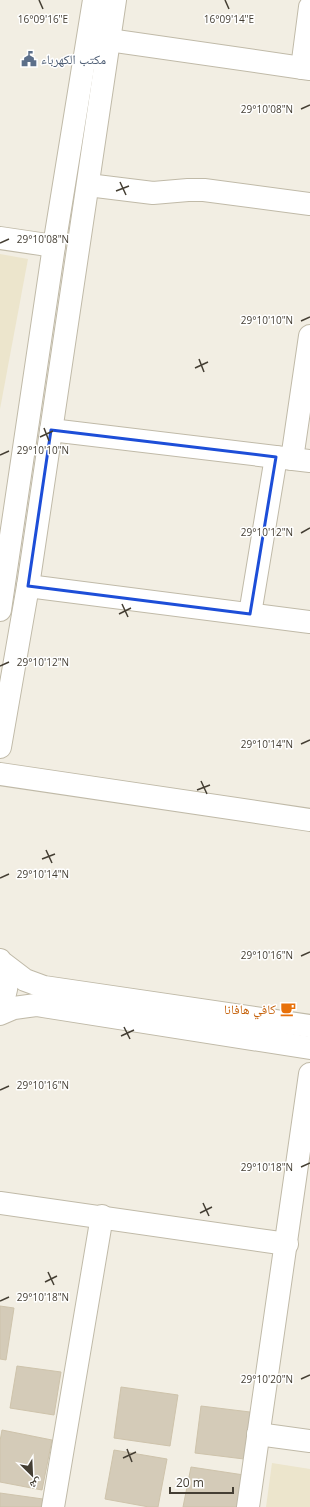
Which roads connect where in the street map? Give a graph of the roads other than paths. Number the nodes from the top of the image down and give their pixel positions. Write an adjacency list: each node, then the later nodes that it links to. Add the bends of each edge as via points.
1 (94, 0): 4 (street)
2 (115, 0): 5 (street)
3 (310, 7): 6 (street)
4 (88, 37): 5 (street); 10 (street)
5 (110, 40): 6 (street); 7 (street)
6 (306, 68)
7 (88, 185): 8 (street, via 153,193 204,190); 12 (street)
8 (310, 204)
9 (0, 238): 10 (street)
10 (54, 246): 14 (street)
11 (310, 336): 13 (street)
12 (52, 430): 13 (street); 15 (street)
13 (292, 459): 17 (street)
14 (6, 529): 16 (street)
15 (28, 586): 17 (street); 19 (street)
16 (0, 610)
17 (250, 614): 18 (street)
18 (310, 622)
19 (0, 747)
20 (0, 774): 21 (street)
21 (310, 820)
22 (2, 962): 23 (street, via 7,978 6,993); 25 (street, via 24,980 44,987)
23 (0, 1007)
24 (0, 1014): 26 (street, via 14,1008 36,1005)
25 (310, 1026)
26 (310, 1048)
27 (310, 1074): 30 (street)
28 (0, 1203): 29 (street)
29 (102, 1216): 30 (street); 33 (street)
30 (287, 1244): 31 (street)
31 (258, 1434): 32 (street); 34 (street)
32 (310, 1441)
33 (53, 1507)
34 (248, 1507)

